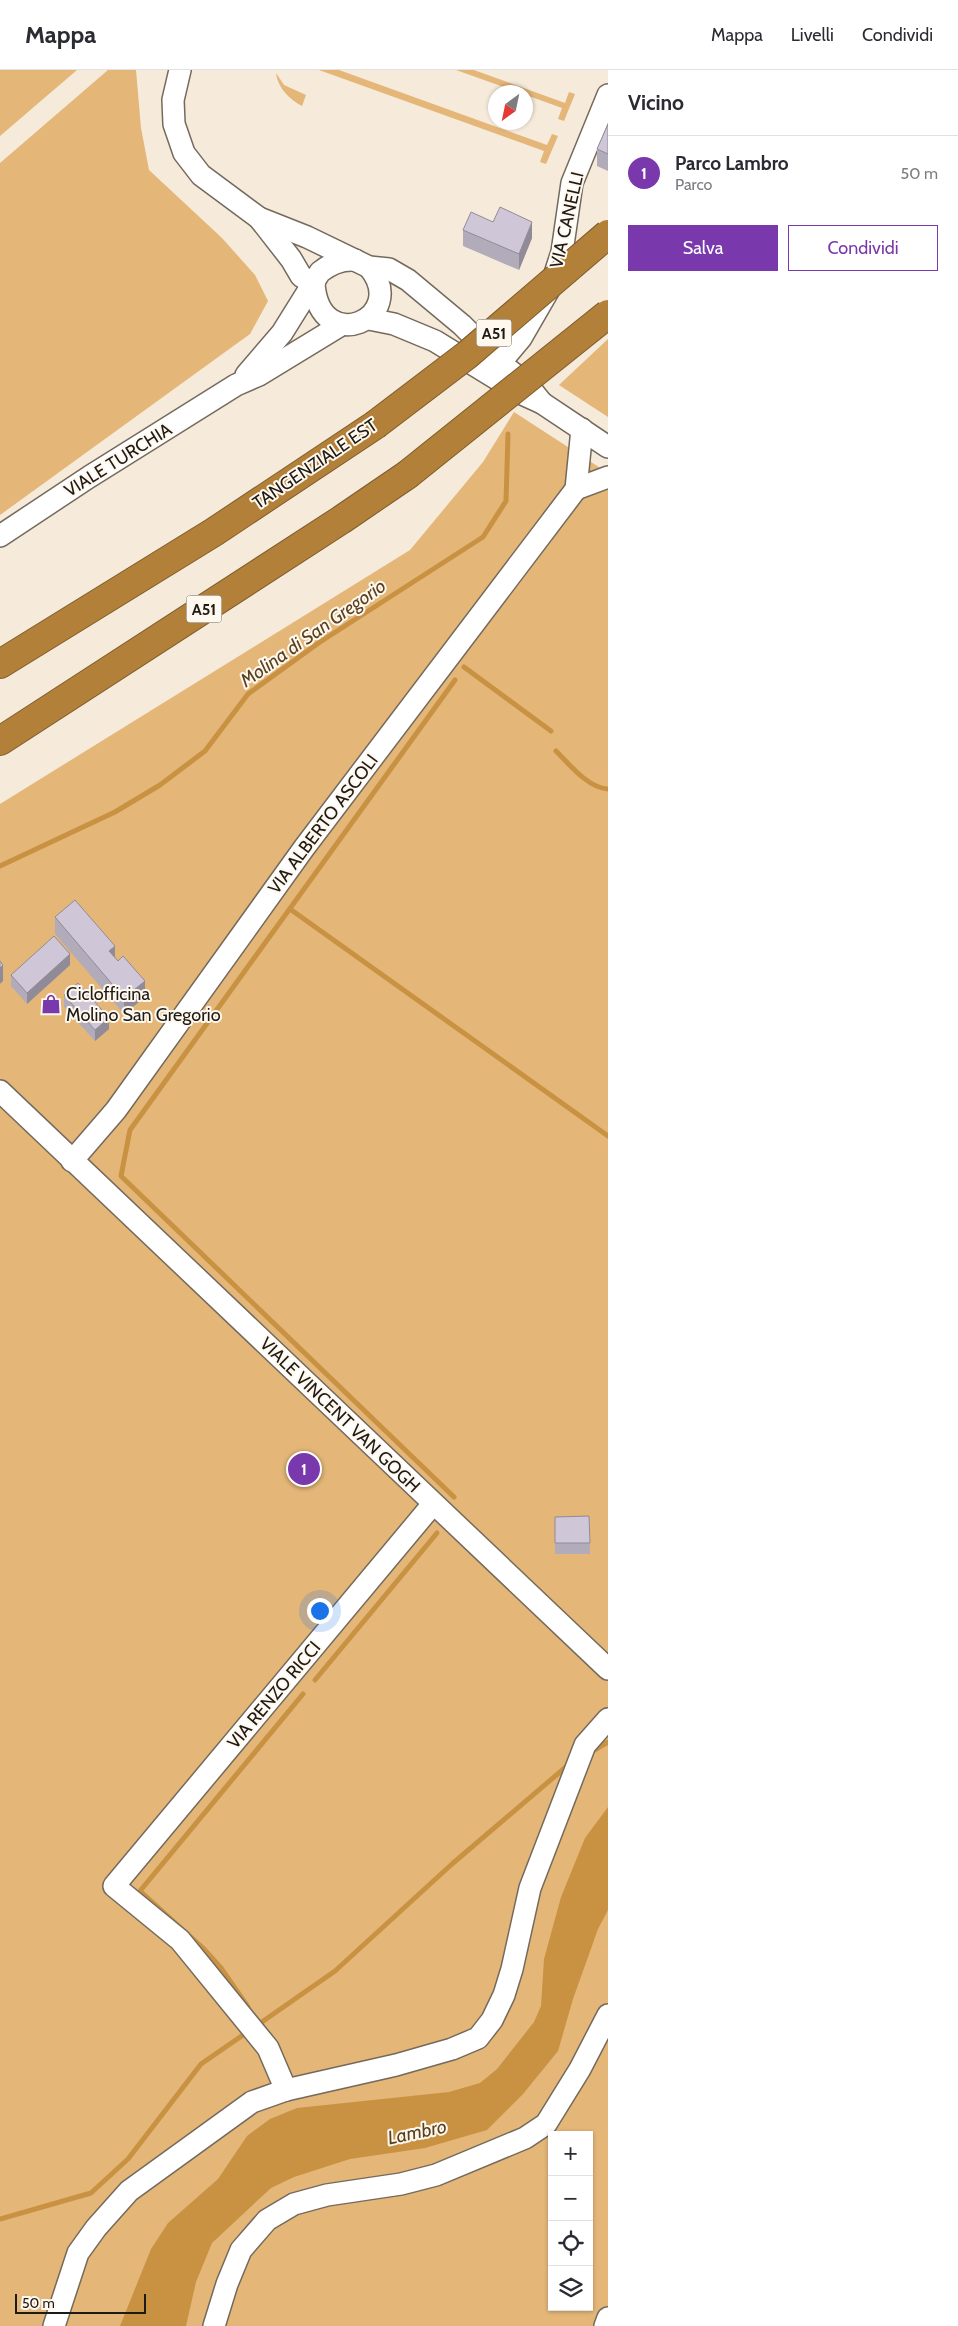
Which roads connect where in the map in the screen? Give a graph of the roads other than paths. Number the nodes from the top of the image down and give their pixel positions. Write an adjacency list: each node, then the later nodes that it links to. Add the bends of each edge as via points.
1 (180, 70): 3 (street, via 172,108 175,132 184,153 207,180)
2 (608, 95): 10 (street, VIA CANELLI, via 572,183 562,252 551,286 521,338)
3 (259, 218): 5 (street); 6 (street, via 301,276)
4 (608, 234): 18 (highway, TANGENZIALE EST / A51, bridge, via 474,349 375,425 214,532)
5 (362, 264): 6 (street, via 346,260 328,266 320,272); 8 (street, via 377,276 381,293 376,310); 10 (street, via 388,269 422,290)
6 (314, 284): 9 (street, via 315,298 324,316); 11 (street, VIALE TURCHIA, via 282,333)
7 (608, 314): 19 (highway, A51, bridge, via 407,475)
8 (369, 319): 9 (street); 12 (street, via 394,324 435,341)
9 (341, 326): 11 (street, VIALE TURCHIA, via 259,375)
10 (500, 363): 12 (street, via 526,383)
11 (236, 385): 17 (street, VIALE TURCHIA)
12 (542, 403): 13 (street)
13 (582, 429): 14 (street); 16 (street)
14 (608, 447)
15 (608, 477): 16 (street)
16 (576, 489): 21 (street, VIA ALBERTO ASCOLI, via 304,848 116,1110)
17 (0, 536)
18 (0, 664)
19 (0, 741)
20 (0, 1091): 21 (street, VIALE VINCENT VAN GOGH)
21 (72, 1161): 22 (street, VIALE VINCENT VAN GOGH)
22 (433, 1504): 23 (street, VIALE VINCENT VAN GOGH); 26 (street, VIA RENZO RICCI, via 114,1886 186,1948 268,2048)
23 (608, 1669)
24 (608, 1719): 26 (street, via 585,1745 530,1888 504,1995 492,2020 478,2038 396,2065)
25 (608, 2015): 29 (street, via 546,2124 525,2138 436,2175 401,2184 326,2195 294,2204 267,2220 241,2250)
26 (286, 2090): 28 (street, via 252,2102 129,2191 78,2252)
27 (608, 2318): 30 (street)
28 (54, 2326)
29 (214, 2326)
30 (605, 2326)

